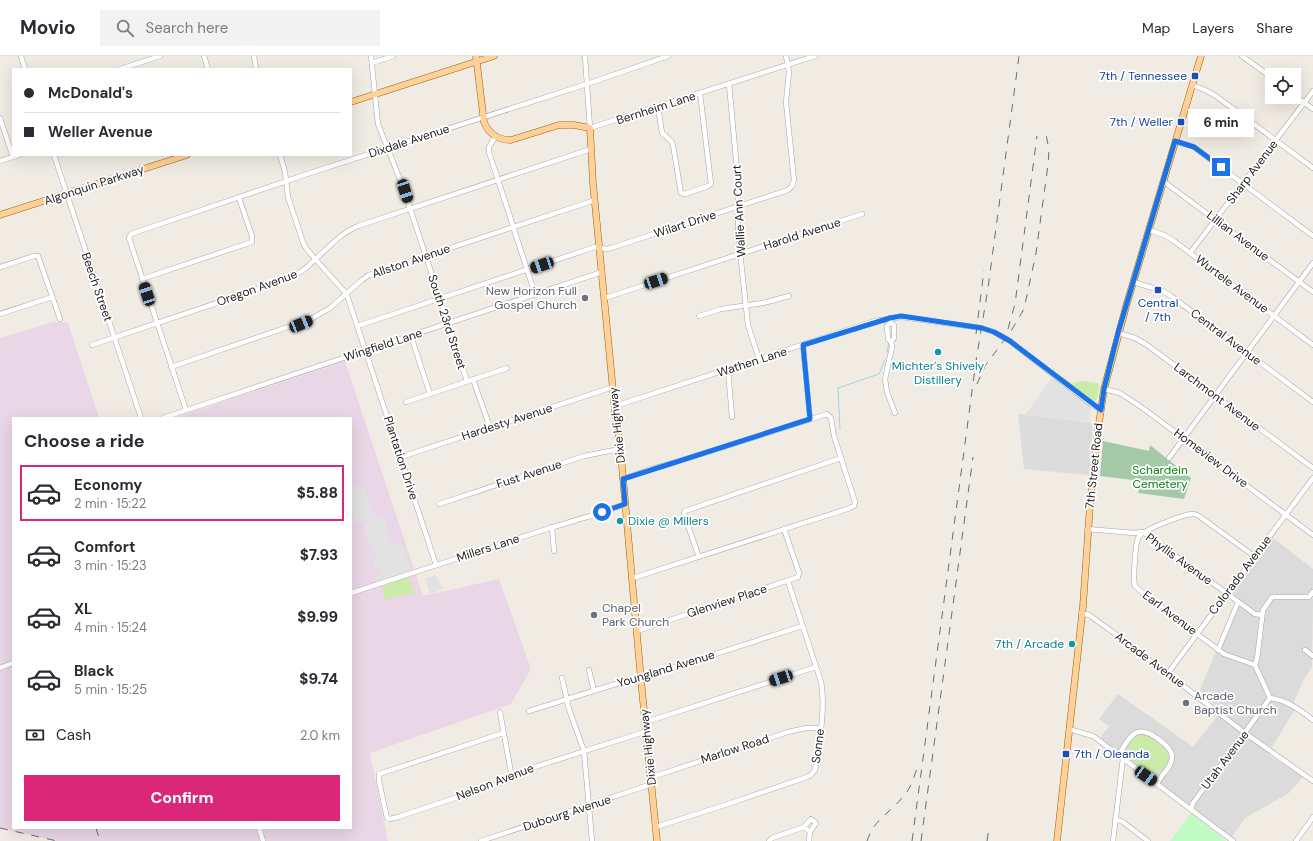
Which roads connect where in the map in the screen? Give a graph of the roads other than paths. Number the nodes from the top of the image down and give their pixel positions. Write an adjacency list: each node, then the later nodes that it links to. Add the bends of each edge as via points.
1 (21, 56): 17 (street)
2 (160, 56): 18 (street)
3 (204, 56): 19 (street)
4 (254, 56): 20 (street)
5 (371, 56): 15 (street, South 23rd Street)
6 (393, 56): 15 (street)
7 (494, 56): 14 (main road)
8 (585, 56): 22 (street, Dixie Highway)
9 (668, 56): 22 (street, Dixdale Avenue)
10 (786, 56): 16 (street)
11 (815, 56): 16 (street, Bernheim Lane)
12 (1201, 56): 24 (main road, 7th Street Road)
13 (1246, 57): 21 (street)
14 (476, 59): 27 (main road); 33 (main road)
15 (372, 63): 27 (street, South 23rd Street)
16 (788, 65): 23 (street, Bernheim Lane); 56 (street, Wilart Drive, via 786,102 794,180 792,186 784,192)
17 (25, 68)
18 (123, 68)
19 (208, 68)
20 (256, 68)
21 (1265, 72)
22 (587, 84): 33 (street, Dixdale Avenue); 35 (street, Dixie Highway)
23 (728, 84): 26 (street, Bernheim Lane); 56 (street, Wallie Ann Court)
24 (1192, 85): 37 (street, via 1216,96); 38 (main road, 7th Street Road)
25 (1313, 91): 30 (street, Sharp Avenue)
26 (700, 93): 31 (street, Bernheim Lane); 31 (street, via 710,184 685,194 681,193 678,183 672,141 662,133)
27 (375, 94): 29 (main road); 39 (street, South 23rd Street, via 378,124)
28 (1301, 100): 30 (street)
29 (352, 102)
30 (1304, 102): 32 (street); 37 (street, Sharp Avenue)
31 (658, 107): 35 (street, Bernheim Lane)
32 (1313, 109)
33 (483, 117): 36 (main road, via 485,126); 39 (street, Dixdale Avenue)
34 (0, 118): 41 (street)
35 (590, 128): 36 (main road, Bernheim Lane, via 563,125 511,140); 40 (main road, Dixie Highway)
36 (495, 137): 49 (street, via 489,152)
37 (1276, 140): 48 (street); 52 (street, Sharp Avenue)
38 (1175, 141): 50 (main road, 7th Street Road); 52 (street, via 1194,147)
39 (387, 148): 51 (street, Dixdale Avenue); 57 (street, South 23rd Street)
40 (591, 149): 49 (street, Oregon Avenue); 55 (main road, Dixie Highway)
41 (12, 154)
42 (16, 156): 46 (street)
43 (54, 156): 53 (street, Beech Street)
44 (184, 156): 53 (main road, Algonquin Parkway)
45 (280, 156): 51 (street)
46 (13, 157): 47 (street)
47 (0, 161)
48 (1313, 168)
49 (497, 179): 57 (street, Oregon Avenue); 61 (street)
50 (1163, 181): 60 (street, Lillian Avenue); 62 (main road, 7th Street Road)
51 (286, 182): 54 (street, Dixdale Avenue); 68 (street, via 288,197 303,242)
52 (1243, 184): 60 (street, Sharp Avenue); 63 (street)
53 (66, 194): 59 (main road, Algonquin Parkway); 94 (street, Beech Street)
54 (239, 198): 73 (street, Dixdale Avenue, via 130,236); 73 (street, via 252,242)
55 (595, 200): 61 (street, Allston Avenue); 64 (main road, Dixie Highway)
56 (739, 207): 64 (street, Wilart Drive, via 607,250); 66 (street, Wallie Ann Court, via 738,234)
57 (410, 208): 67 (street, South 23rd Street); 68 (street, Oregon Avenue, via 352,228)
58 (862, 214): 66 (street, Harold Avenue)
59 (0, 215)
60 (1216, 220): 65 (street, Sharp Avenue); 75 (street, Lillian Avenue)
61 (513, 227): 67 (street, Allston Avenue); 71 (street)
62 (1149, 230): 65 (street, Wurtele Avenue, via 1168,237); 74 (main road, 7th Street Road)
63 (1313, 236)
64 (600, 249): 71 (street, Wilart Drive, via 586,250); 72 (main road, Dixie Highway)
65 (1190, 253): 85 (street, Wurtele Avenue)
66 (741, 254): 82 (street, Harold Avenue); 83 (street, Wallie Ann Court)
67 (426, 256): 77 (street, Allston Avenue, via 369,275); 81 (street, South 23rd Street)
68 (316, 260): 77 (street); 89 (street, Oregon Avenue, via 288,280)
69 (1313, 263): 75 (street)
70 (0, 267): 80 (street, via 37,255)
71 (527, 270): 78 (street); 81 (street, Wilart Drive)
72 (602, 272): 78 (street, Wingfield Lane); 82 (main road, Dixie Highway)
73 (142, 278): 89 (street)
74 (1133, 282): 92 (main road, 7th Street Road); 99 (street, Central Avenue, via 1167,293)
75 (1299, 282): 76 (street, Lillian Avenue); 85 (street)
76 (1313, 292)
77 (346, 294): 91 (street, Plantation Drive); 101 (street, Allston Avenue, via 312,319)
78 (535, 294): 90 (street, Wingfield Lane)
79 (789, 296): 83 (street)
80 (52, 297): 84 (street); 87 (street)
81 (440, 298): 90 (street, South 23rd Street); 91 (street, Wilart Drive)
82 (605, 298): 106 (main road, Dixie Highway)
83 (746, 306): 86 (street, via 721,309); 100 (street, Wallie Ann Court, via 750,334)
84 (0, 314)
85 (1274, 315): 97 (street, Wurtele Avenue); 99 (street)
86 (700, 316)
87 (60, 319)
88 (890, 320): 96 (street, Wathen Lane); 114 (street, Wathen Lane, via 901,316 994,332 1010,341); 115 (street, via 887,326 888,339 892,347 885,379)
89 (157, 323): 94 (street, Oregon Avenue); 101 (street)
90 (448, 323): 93 (street, Wingfield Lane); 105 (street, South 23rd Street)
91 (357, 326): 98 (street, Plantation Drive)
92 (1118, 333): 107 (main road, 7th Street Road); 109 (street, Larchmont Avenue, via 1142,341)
93 (411, 336): 98 (street, Wingfield Lane); 108 (street)
94 (114, 338): 95 (street, Oregon Avenue); 116 (street, Beech Street)
95 (92, 345)
96 (803, 345): 100 (street, Wathen Lane); 119 (street)
97 (1313, 345)
98 (365, 351): 113 (street, Wingfield Lane); 123 (street, Plantation Drive)
99 (1246, 352): 109 (street); 111 (street, Central Avenue)
100 (759, 359): 103 (street, Wathen Lane)
101 (171, 367): 113 (street)
102 (507, 368): 104 (street)
103 (728, 370): 112 (street, Wathen Lane); 118 (street)
104 (473, 379): 105 (street); 120 (street, South 23rd Street)
105 (467, 382): 108 (street)
106 (613, 387): 112 (main road, Dixie Highway); 120 (street, Hardesty Avenue)
107 (1104, 389): 114 (main road, 7th Street Road); 121 (street, Homeview Drive, via 1123,395)
108 (430, 394): 110 (street)
109 (1215, 395): 121 (street); 126 (street, Larchmont Avenue)
110 (406, 402)
111 (1313, 402)
112 (615, 406): 122 (main road, Dixie Highway)
113 (186, 410): 117 (street, Wingfield Lane)
114 (1101, 410): 134 (main road, 7th Street Road)
115 (895, 413)
116 (141, 417)
117 (166, 417)
118 (732, 417)
119 (810, 419): 124 (street, via 824,414 829,416); 128 (street)
120 (490, 428): 123 (street, Hardesty Avenue)
121 (1184, 438): 125 (street); 131 (street, Homeview Drive)
122 (620, 449): 128 (main road, Dixie Highway); 129 (street, Fust Avenue, via 584,456)
123 (401, 457): 140 (street, Plantation Drive)
124 (841, 458): 133 (street, via 855,502 854,506); 139 (street, via 687,509 684,512)
125 (1169, 458)
126 (1313, 468)
127 (1313, 478): 131 (street, Colorado Avenue)
128 (623, 479): 130 (main road, Dixie Highway)
129 (439, 504)
130 (625, 504): 132 (street, Millers Lane); 141 (main road, Dixie Highway)
131 (1286, 514): 136 (street, Homeview Drive); 138 (street, Colorado Avenue)
132 (552, 527): 137 (street); 140 (street, Millers Lane)
133 (784, 529): 139 (street); 142 (street, via 799,573)
134 (1087, 529): 135 (street, Phyllis Avenue); 148 (main road, 7th Street Road)
135 (1143, 532): 138 (street, via 1194,514); 145 (street, Phyllis Avenue); 152 (street, Earl Avenue, via 1138,538 1135,586)
136 (1313, 535)
137 (554, 551)
138 (1254, 556): 145 (street, Colorado Avenue)
139 (699, 557): 141 (street)
140 (436, 565): 144 (street, Millers Lane)
141 (633, 578): 151 (main road, Dixie Highway)
142 (788, 581): 150 (street, Sonne); 151 (street, Glenview Place)
143 (1313, 592): 146 (street)
144 (352, 593)
145 (1227, 593): 147 (street, Phyllis Avenue); 152 (street, Colorado Avenue)
146 (1311, 599): 149 (street, via 1272,597 1263,607)
147 (1238, 602): 149 (street, Phyllis Avenue, via 1255,614); 153 (street)
148 (1082, 613): 161 (street, Arcade Avenue, via 1089,615); 172 (main road, 7th Street Road)
149 (1262, 615): 157 (street)
150 (802, 626): 158 (street, Sonne); 162 (street, Youngland Avenue)
151 (637, 631): 162 (main road, Dixie Highway)
152 (1197, 634): 153 (street, Earl Avenue); 161 (street, Colorado Avenue)
153 (1218, 650): 157 (street, Earl Avenue)
154 (1305, 650): 155 (street)
155 (1313, 656)
156 (12, 663): 159 (street)
157 (1255, 665): 165 (street)
158 (816, 667): 170 (street); 171 (street, Sonne, via 823,698)
159 (0, 668)
160 (589, 670): 164 (street)
161 (1168, 673): 175 (street, Arcade Avenue)
162 (641, 677): 164 (street, Youngland Avenue); 170 (main road, Dixie Highway)
163 (562, 678): 166 (street)
164 (594, 691): 166 (street, Youngland Avenue)
165 (1270, 698): 169 (street, via 1292,705); 175 (street, Utah Avenue)
166 (567, 699): 167 (street, Youngland Avenue); 176 (street)
167 (529, 711)
168 (500, 712): 174 (street)
169 (1313, 720)
170 (646, 722): 173 (main road, Dixie Highway)
171 (820, 728): 178 (street, Marlow Road, via 788,732); 187 (street, Sonne, via 815,770 809,776)
172 (1069, 729): 177 (street, via 1093,736); 197 (main road, 7th Street Road)
173 (647, 731): 176 (street, Nelson Avenue); 178 (main road, Dixie Highway)
174 (503, 733): 179 (street); 179 (street, Nelson Avenue, via 379,774 386,816 389,819)
175 (1245, 733): 180 (street, Arcade Avenue); 184 (street, Utah Avenue)
176 (584, 752): 179 (street, Nelson Avenue, via 527,770); 183 (street)
177 (1121, 757): 182 (street); 182 (street, via 1133,734 1139,731 1147,732 1168,747 1172,754 1171,762); 186 (street)
178 (652, 777): 181 (main road, Dixie Highway)
179 (512, 778)
180 (1313, 781)
181 (652, 784): 183 (street, Dubourg Avenue); 187 (main road, Dixie Highway)
182 (1157, 784): 184 (street)
183 (589, 806): 192 (street, Dubourg Avenue); 193 (street)
184 (1191, 809): 200 (street)
185 (1313, 817): 201 (street)
186 (1115, 818): 198 (street); 199 (street)
187 (656, 827): 194 (main road, Dixie Highway)
188 (804, 827): 190 (street); 190 (street, via 811,819 816,823); 195 (street)
189 (259, 829): 191 (street)
190 (810, 832): 196 (street)
191 (263, 841)
192 (481, 841)
193 (592, 841)
194 (658, 841)
195 (769, 841)
196 (809, 841)
197 (1057, 841)
198 (1113, 841)
199 (1148, 841)
200 (1233, 841)
201 (1296, 841)

